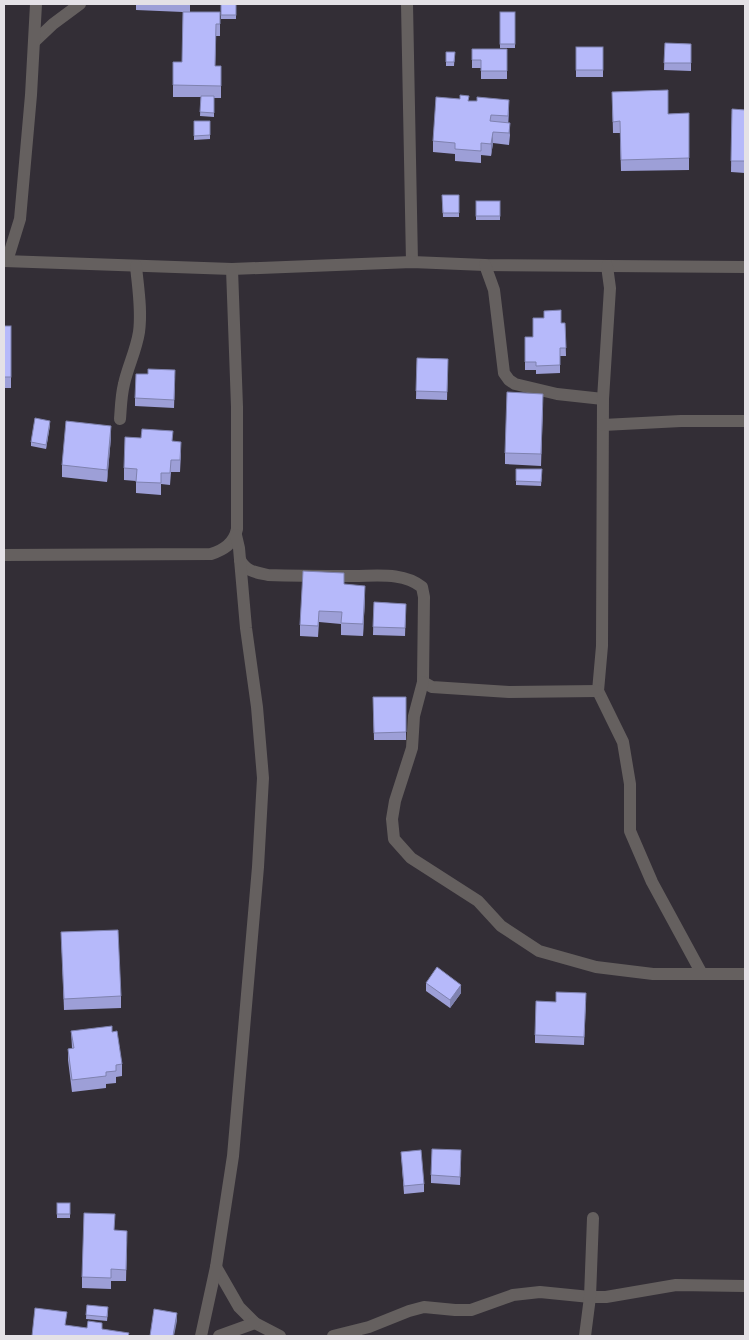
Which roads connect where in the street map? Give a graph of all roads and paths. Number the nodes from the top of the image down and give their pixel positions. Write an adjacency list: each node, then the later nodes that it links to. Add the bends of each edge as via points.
1 (36, 4): 4 (street)
2 (80, 4): 4 (street)
3 (407, 4): 6 (street)
4 (34, 42): 5 (street, via 20,219)
5 (5, 262): 8 (street)
6 (412, 262): 7 (street); 11 (street)
7 (485, 265): 9 (street); 12 (street, via 494,290 504,373 509,380 557,394)
8 (136, 266): 11 (street); 13 (street, via 140,320 132,363 124,383)
9 (607, 266): 10 (street); 12 (street, via 610,288)
10 (745, 267)
11 (232, 269): 16 (street, via 237,407)
12 (603, 399): 15 (street)
13 (120, 419)
14 (745, 421): 15 (street)
15 (602, 425): 20 (street, via 602,636)
16 (236, 535): 17 (street, via 224,550 210,554); 18 (street)
17 (4, 555)
18 (240, 560): 19 (street, via 251,572 268,575 382,575 416,582 422,587 424,597); 24 (street, via 263,778 233,1156)
19 (423, 682): 20 (street, via 432,687 500,691); 21 (street, via 414,716 412,748 392,819 394,839 411,858 478,901 501,926 539,951 596,967 653,974)
20 (598, 691): 21 (street, via 623,742 630,784 630,831 652,882)
21 (702, 974): 22 (street)
22 (745, 974)
23 (593, 1218): 26 (street)
24 (216, 1267): 27 (street, via 239,1307); 28 (street)
25 (745, 1286): 26 (street, via 676,1285 638,1293)
26 (590, 1297): 31 (street, via 540,1292 513,1295 471,1310 424,1307); 32 (street)
27 (255, 1323): 29 (street); 30 (street)
28 (201, 1336)
29 (219, 1336)
30 (280, 1336)
31 (333, 1336)
32 (585, 1336)

